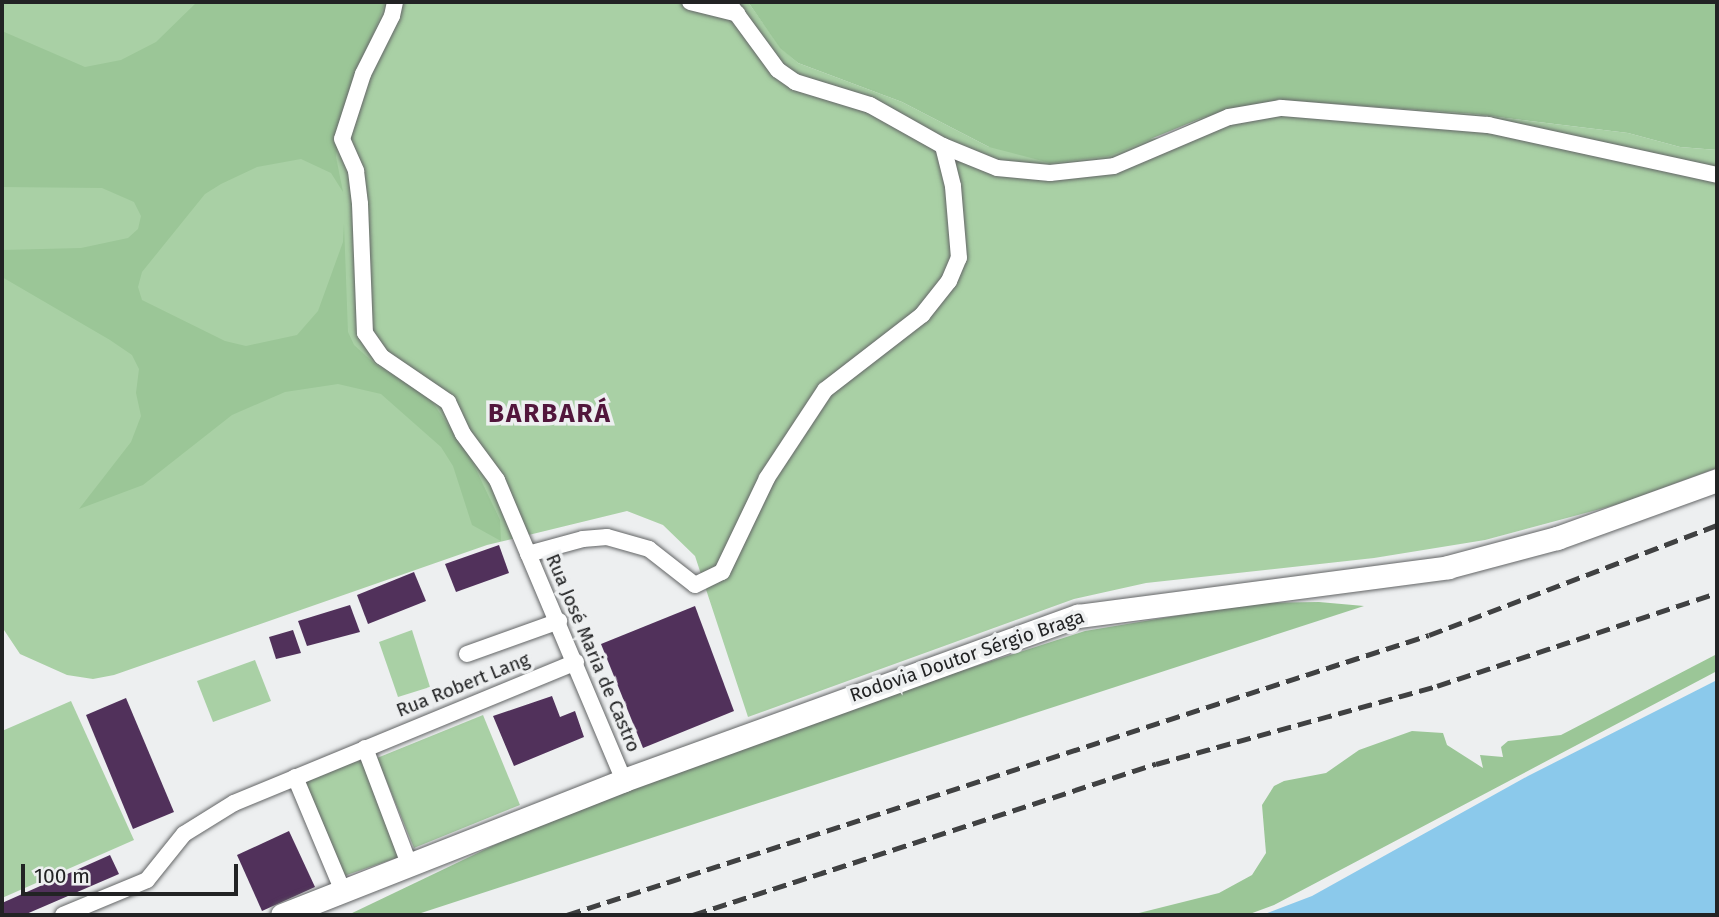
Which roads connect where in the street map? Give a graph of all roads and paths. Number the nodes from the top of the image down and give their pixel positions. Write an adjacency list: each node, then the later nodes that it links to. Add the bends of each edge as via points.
1 (395, 2): 7 (street, Rua José Maria de Castro, via 363,74 342,139 356,171 360,204 365,333 382,357 448,402 463,434 497,480)
2 (690, 2): 3 (street)
3 (733, 8): 4 (street, via 778,69 796,82 870,106)
4 (943, 146): 5 (street, via 996,168 1083,172 1114,166 1229,117 1281,108 1488,125); 7 (street, via 953,186 959,258 949,281 922,315 825,390 767,478 722,572 695,585 649,549 607,537)
5 (1717, 175)
6 (1717, 480): 13 (main road, Rodovia Doutor Sérgio Braga, via 1557,538 1448,567 1078,616)
7 (526, 549): 8 (street, Rua José Maria de Castro)
8 (559, 621): 9 (street); 10 (street, Rua José Maria de Castro)
9 (467, 654)
10 (576, 662): 11 (street, Rua Robert Lang); 13 (street, Rua José Maria de Castro)
11 (365, 748): 12 (street, Rua Robert Lang); 14 (street)
12 (295, 776): 15 (street); 16 (street, Rua Robert Lang, via 197,824 174,844 147,880)
13 (624, 780): 14 (main road, Rodovia Doutor Sérgio Braga)
14 (408, 861): 15 (main road, Rodovia Doutor Sérgio Braga)
15 (342, 889): 17 (main road, Rodovia Doutor Sérgio Braga)
16 (63, 915)
17 (282, 915)

